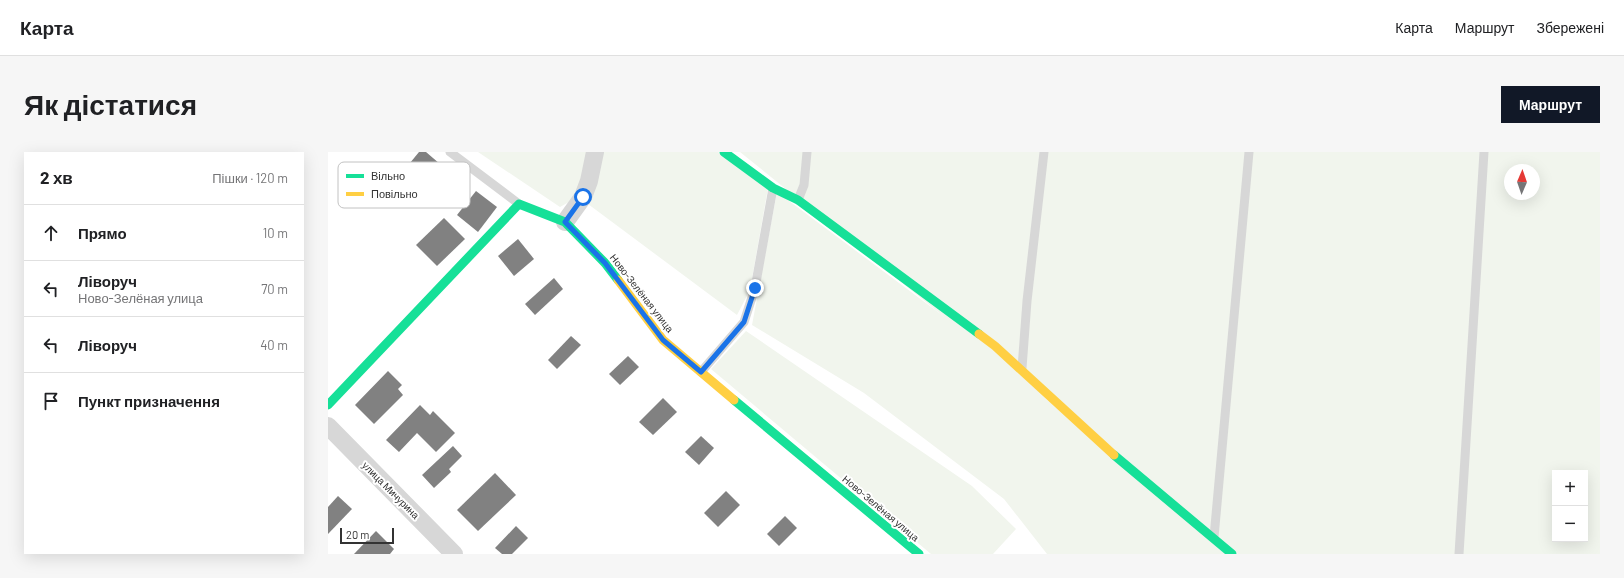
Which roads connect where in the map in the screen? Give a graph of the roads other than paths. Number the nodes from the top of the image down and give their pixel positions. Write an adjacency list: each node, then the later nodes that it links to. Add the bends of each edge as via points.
1 (450, 152): 8 (lane)
2 (595, 152): 13 (street, via 583,197)
3 (724, 152): 10 (street)
4 (808, 152): 11 (lane, via 804,184)
5 (1044, 152): 14 (lane, via 1027,301)
6 (1249, 152): 18 (lane)
7 (1484, 152): 22 (lane)
8 (463, 162)
9 (470, 167): 12 (lane)
10 (773, 188): 11 (street); 15 (lane, via 755,288 744,322)
11 (798, 200): 14 (street, via 995,346)
12 (519, 204): 13 (street, Ново-Зелёная улица); 16 (street)
13 (565, 222): 15 (street, Ново-Зелёная улица, via 605,263 663,340)
14 (1022, 371): 18 (street, via 1094,438)
15 (701, 372): 20 (street, Ново-Зелёная улица)
16 (328, 405)
17 (328, 426): 19 (street, улица Мичурина)
18 (1214, 540): 21 (street)
19 (454, 554)
20 (919, 554)
21 (1232, 554)
22 (1459, 554)

